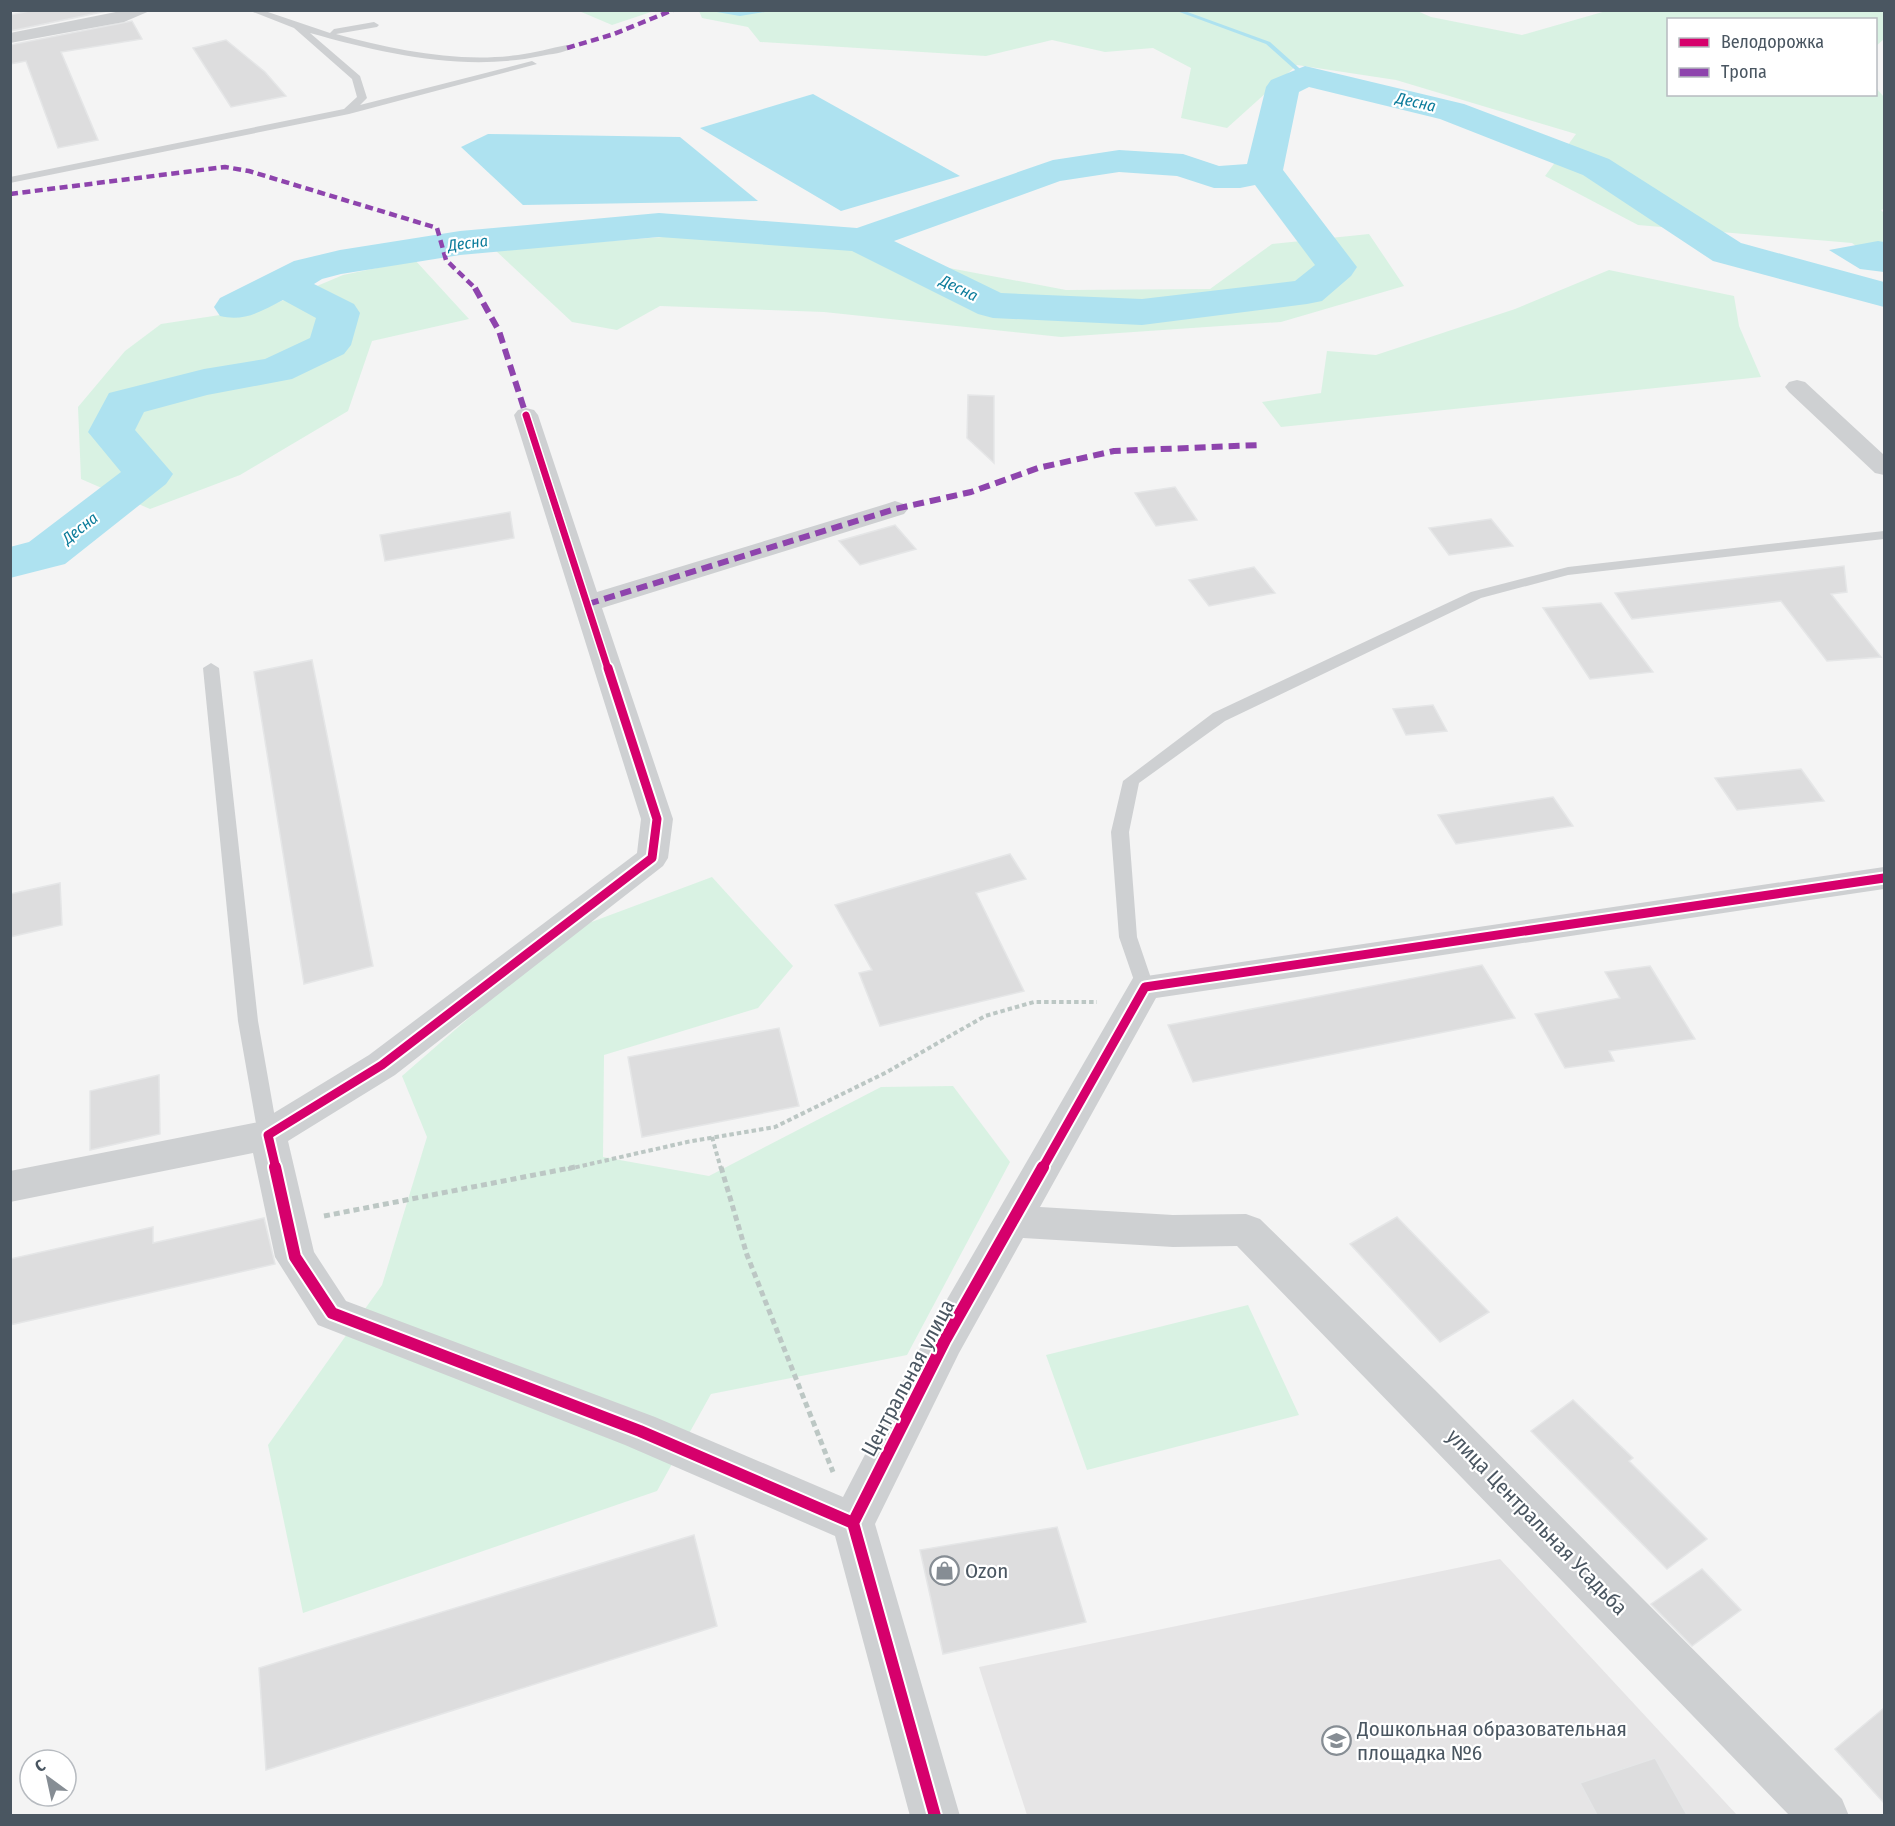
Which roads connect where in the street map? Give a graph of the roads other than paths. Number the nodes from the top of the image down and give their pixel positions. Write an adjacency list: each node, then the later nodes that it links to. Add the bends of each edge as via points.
1 (144, 10): 6 (street)
2 (252, 10): 4 (lane)
3 (374, 25): 5 (lane)
4 (299, 28): 5 (lane); 7 (lane, via 357,78 362,98)
5 (324, 33): 7 (lane, via 420,55 459,59 516,58 567,48 558,58)
6 (10, 39)
7 (347, 111): 8 (lane)
8 (10, 180)
9 (1797, 387): 11 (street)
10 (526, 415): 14 (street)
11 (1884, 468)
12 (895, 509): 14 (street)
13 (1884, 535): 17 (lane, via 1568,571 1476,595 1219,717 1131,781 1120,832 1128,937)
14 (588, 604): 18 (street, via 657,819 652,858 382,1065)
15 (211, 668): 18 (lane, via 248,1021)
16 (1884, 878): 17 (street)
17 (1141, 995): 20 (street, Центральная улица)
18 (268, 1135): 19 (street); 21 (street, via 295,1257 332,1313 640,1431)
19 (10, 1187)
20 (1014, 1222): 21 (street, Центральная улица, via 945,1340); 23 (street, улица Центральная Усадьба, via 1173,1231 1246,1230)
21 (853, 1523): 22 (street)
22 (935, 1815)
23 (1825, 1815)

